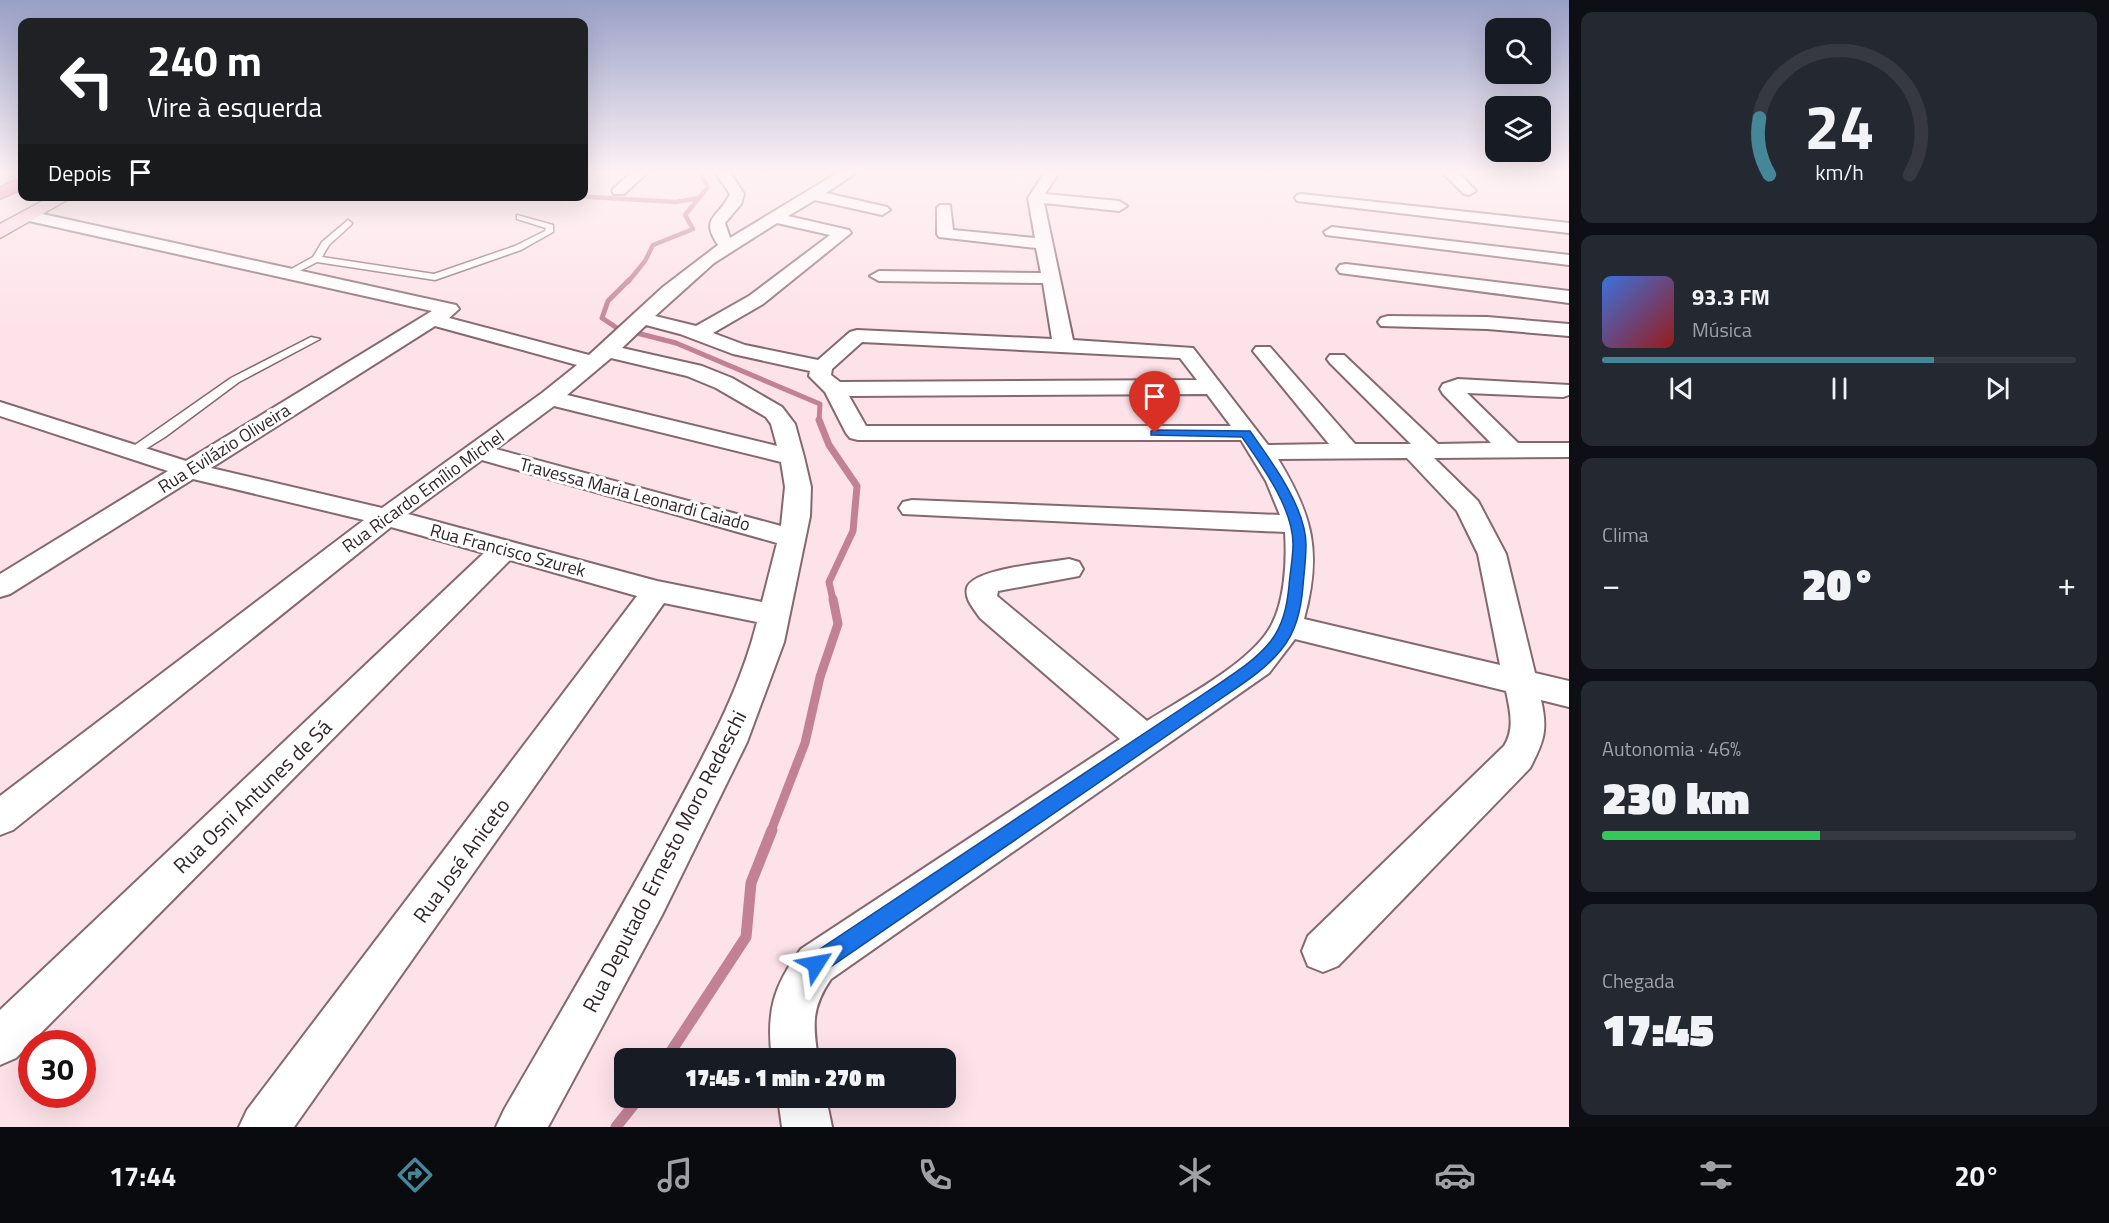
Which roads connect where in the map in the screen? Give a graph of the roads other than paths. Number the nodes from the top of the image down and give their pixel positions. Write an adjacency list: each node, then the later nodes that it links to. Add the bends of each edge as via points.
1 (13, 225): 13 (main road)
2 (68, 225): 21 (street)
3 (346, 225): 18 (lane)
4 (543, 225): 18 (lane, via 550,227 549,232 518,248 435,277)
5 (717, 225): 16 (street)
6 (768, 225): 16 (street, Rua Ricardo Emílio Michel)
7 (804, 225): 28 (street, via 843,233 756,300)
8 (945, 225): 15 (street, via 945,234)
9 (1040, 225): 15 (street)
10 (1504, 225): 17 (street)
11 (1535, 225): 12 (street)
12 (1569, 228)
13 (0, 232)
14 (1332, 232): 17 (street)
15 (1043, 244): 23 (street)
16 (728, 247): 30 (street, Rua Ricardo Emílio Michel, via 688,275)
17 (1537, 257): 19 (street); 24 (street)
18 (316, 259): 21 (lane)
19 (1569, 260)
20 (1346, 269): 24 (street)
21 (289, 273): 25 (street)
22 (879, 276): 23 (street)
23 (1049, 278): 31 (street)
24 (1563, 284)
25 (441, 314): 30 (street); 48 (street, Rua Evilázio Oliveira)
26 (1389, 322): 27 (street, via 1487,323)
27 (1569, 330)
28 (697, 334): 30 (street); 34 (street, via 740,350)
29 (315, 339): 46 (lane, via 235,380)
30 (620, 339): 38 (street, Rua Ricardo Emílio Michel); 47 (street, Rua Deputado Ernesto Moro Redeschi, via 724,383 774,412 783,424)
31 (1064, 347): 34 (street, via 857,336); 35 (street, via 1186,352)
32 (1263, 351): 44 (street)
33 (1337, 359): 45 (street)
34 (822, 367): 36 (street, via 820,376)
35 (1212, 387): 36 (street); 40 (street)
36 (834, 389): 40 (street, via 858,433)
37 (1567, 391): 41 (street, via 1458,386 1450,389)
38 (550, 398): 43 (street, Rua Ricardo Emílio Michel); 47 (street)
39 (0, 409): 46 (street, Rua Francisco Szurek)
40 (1252, 443): 44 (street); 51 (street, via 1283,492)
41 (1511, 450): 42 (street); 45 (street)
42 (1569, 450)
43 (477, 451): 50 (street, Rua Ricardo Emílio Michel); 52 (street, Travessa Maria Leonardi Caiado)
44 (1348, 451): 45 (street)
45 (1422, 451): 59 (street, via 1483,532 1500,579)
46 (131, 452): 48 (street, Rua Francisco Szurek)
47 (792, 457): 52 (street, Rua Deputado Ernesto Moro Redeschi, via 799,501)
48 (189, 470): 50 (street, Rua Francisco Szurek); 55 (street, Rua Evilázio Oliveira)
49 (912, 508): 51 (street)
50 (386, 517): 53 (street, Rua Francisco Szurek); 62 (street, Rua Ricardo Emílio Michel)
51 (1296, 524): 58 (street, via 1300,544 1298,572)
52 (793, 538): 57 (street, Rua Deputado Ernesto Moro Redeschi)
53 (505, 549): 56 (street, Rua Francisco Szurek); 64 (street, Rua Osni Antunes de Sá)
54 (1069, 569): 61 (street, via 990,582 981,589 982,598)
55 (0, 587)
56 (657, 591): 57 (street, Rua Francisco Szurek); 67 (street, Rua José Aniceto)
57 (775, 615): 68 (street, Rua Deputado Ernesto Moro Redeschi, via 748,696 697,807)
58 (1288, 626): 59 (street); 61 (street, via 1258,664)
59 (1522, 684): 60 (street); 63 (street, via 1527,739 1517,757)
60 (1569, 694)
61 (1146, 741): 65 (street, via 816,964 801,982 792,1002 789,1024)
62 (0, 818)
63 (1323, 951)
64 (0, 1042)
65 (793, 1048)
66 (804, 1108): 69 (street)
67 (264, 1127)
68 (521, 1127)
69 (807, 1127)

